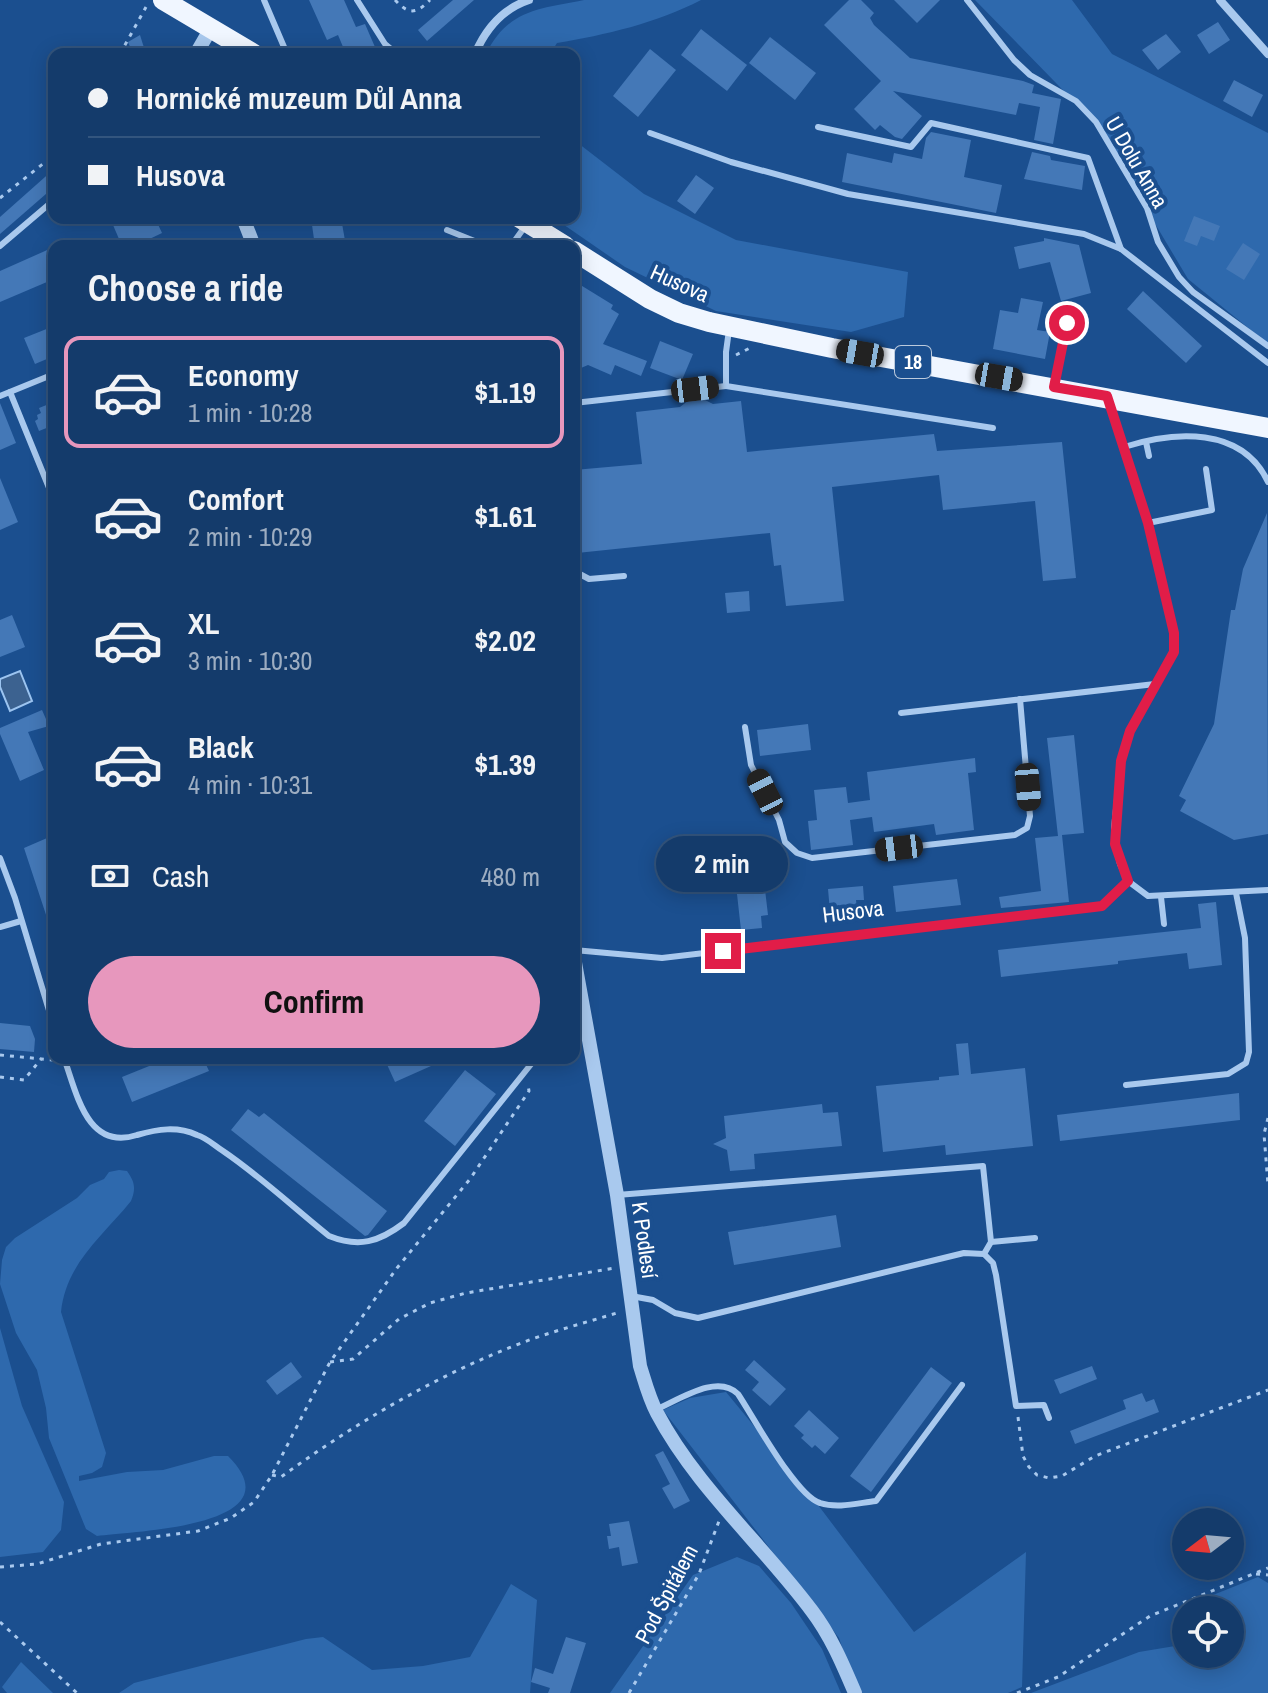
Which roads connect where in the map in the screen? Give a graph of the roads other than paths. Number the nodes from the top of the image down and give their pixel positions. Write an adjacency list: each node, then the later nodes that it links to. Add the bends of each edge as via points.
1 (163, 0): 7 (main road)
2 (264, 0): 10 (lane)
3 (357, 0): 11 (lane)
4 (529, 0): 12 (street, via 493,22)
5 (967, 0): 26 (lane, U Dolu Anna, via 1014,60 1076,101 1096,122 1147,208 1158,242 1179,277)
6 (1220, 0): 13 (street)
7 (211, 28): 8 (street); 9 (main road)
8 (199, 48)
9 (244, 48)
10 (284, 48)
11 (390, 48)
12 (478, 48)
13 (1268, 54)
14 (818, 127): 22 (lane, via 911,147 931,123 1088,158)
15 (650, 133): 22 (lane, via 848,194 1084,234)
16 (48, 205): 21 (lane)
17 (530, 224): 20 (main road)
18 (447, 230): 19 (lane)
19 (472, 240)
20 (556, 240)
21 (0, 246)
22 (1121, 249): 27 (lane)
23 (580, 255): 25 (main road, Husova / 18, via 679,313)
24 (1067, 323): 30 (lane)
25 (730, 326): 29 (lane); 30 (main road, Husova / 18)
26 (1268, 346)
27 (1268, 363)
28 (48, 376): 31 (lane)
29 (726, 386): 34 (lane); 35 (lane)
30 (1054, 387): 33 (main road, Husova / 18)
31 (10, 392): 32 (lane); 42 (lane)
32 (0, 396)
33 (1107, 396): 36 (main road, Husova / 18); 38 (lane)
34 (580, 402)
35 (993, 428)
36 (1268, 428)
37 (1146, 442): 38 (lane); 39 (lane); 41 (lane, via 1205,436 1227,441 1247,453)
38 (1124, 447): 43 (lane)
39 (1149, 456)
40 (1206, 469): 43 (lane, via 1212,510)
41 (1268, 482)
42 (48, 485)
43 (1148, 523): 46 (lane, via 1174,633 1174,652)
44 (580, 574): 45 (lane, via 589,579)
45 (624, 576)
46 (1155, 684): 47 (lane); 51 (lane, via 1121,761 1115,844)
47 (1020, 699): 48 (lane); 49 (lane, via 1027,828 1015,835 812,858 785,842 751,765)
48 (901, 713)
49 (745, 727)
50 (0, 858): 55 (lane)
51 (1128, 881): 54 (lane, via 1148,896); 58 (lane, Husova, via 1102,906 662,958)
52 (1268, 890): 53 (lane)
53 (1236, 893): 54 (lane); 63 (lane, via 1245,938 1246,1063 1228,1074)
54 (1161, 897): 56 (lane)
55 (21, 921): 57 (lane); 59 (lane)
56 (1164, 924)
57 (0, 927)
58 (580, 951)
59 (48, 1008)
60 (580, 1013): 64 (street, K Podlesí)
61 (67, 1064): 62 (lane, via 83,1111 103,1135 129,1138 178,1129 200,1135 329,1236 359,1244 388,1235 404,1223)
62 (531, 1064)
63 (1126, 1085)
64 (617, 1195): 66 (lane, via 983,1166); 68 (street, K Podlesí)
65 (1035, 1238): 66 (lane)
66 (991, 1242): 67 (lane)
67 (984, 1254): 68 (lane, via 964,1253 698,1318 653,1300); 71 (lane, via 996,1275 1016,1406 1044,1405)
68 (631, 1302): 70 (street, K Podlesí, via 640,1366)
69 (962, 1385): 70 (lane, via 876,1501 837,1506 818,1503 802,1492 730,1387 710,1387)
70 (655, 1410): 72 (street, K Podlesí, via 725,1507 813,1612)
71 (1049, 1418)
72 (855, 1693)

